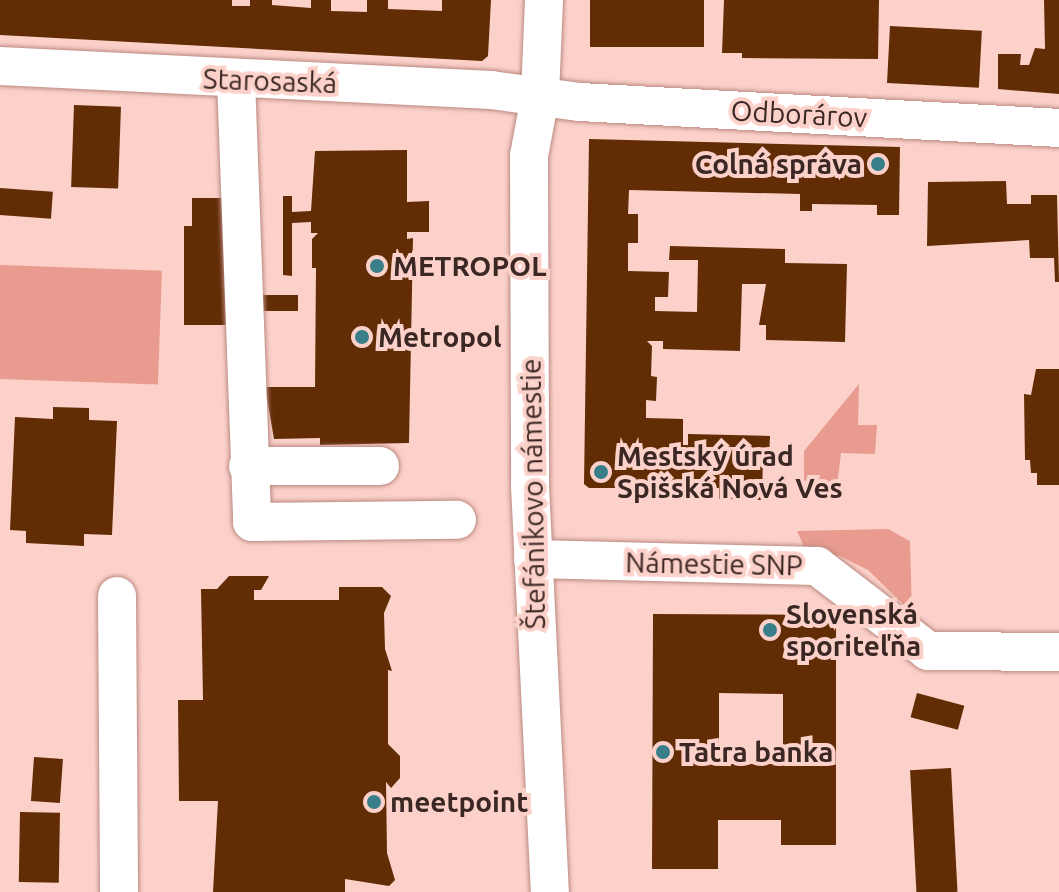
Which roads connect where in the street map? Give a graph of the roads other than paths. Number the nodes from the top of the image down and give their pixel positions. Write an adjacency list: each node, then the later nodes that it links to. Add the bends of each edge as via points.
1 (544, 0): 4 (street, Štefánikovo námestie)
2 (0, 66): 3 (street, Starosaská)
3 (236, 79): 4 (street, Starosaská, via 491,90); 6 (street)
4 (540, 97): 5 (street, Odborárov); 9 (street, Štefánikovo námestie, via 529,156)
5 (1059, 128)
6 (248, 466): 7 (street); 8 (street, via 252,522)
7 (380, 466)
8 (457, 520)
9 (533, 559): 11 (street, Námestie SNP, via 817,566 928,651); 13 (street, Štefánikovo námestie)
10 (117, 596): 12 (street)
11 (1059, 652)
12 (119, 892)
13 (550, 892)

